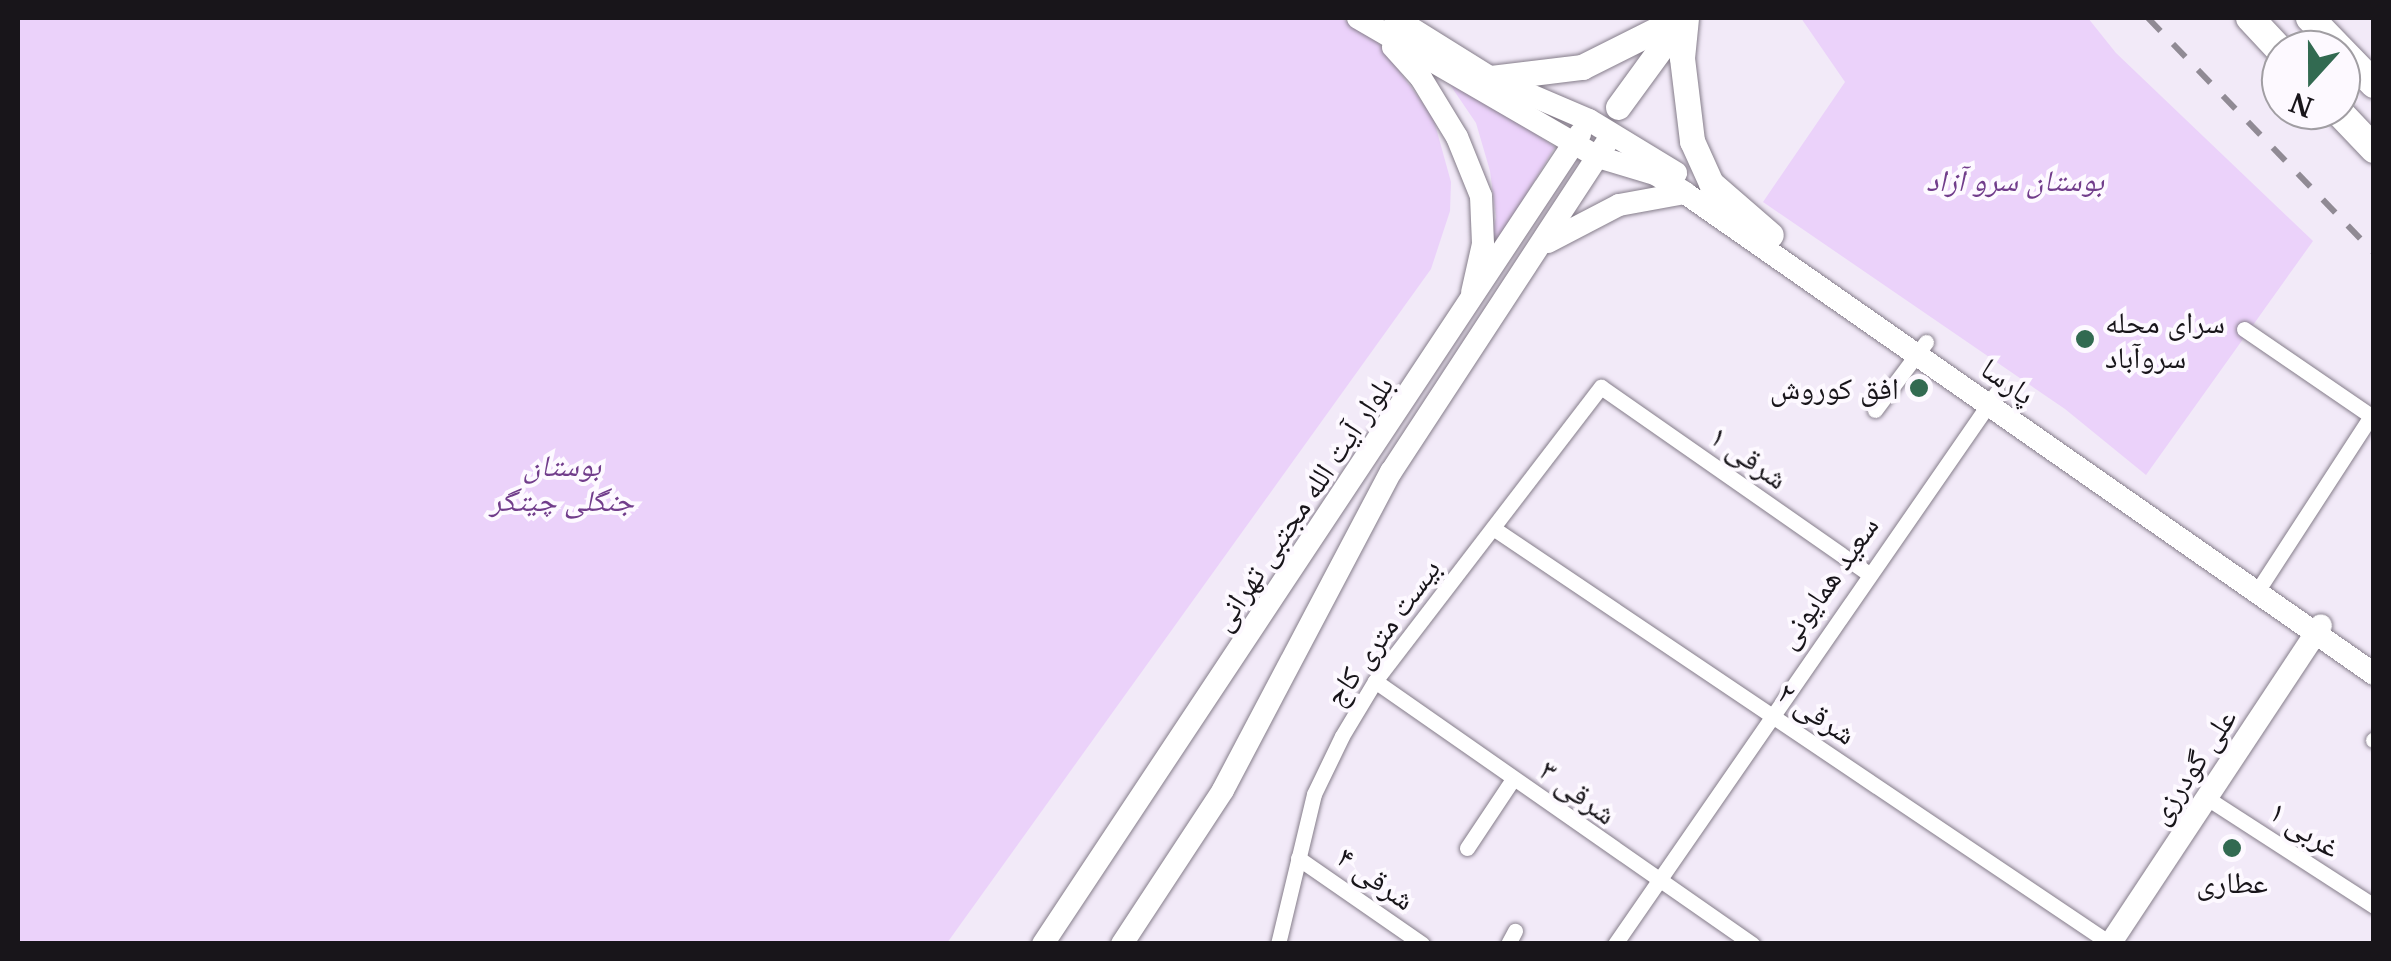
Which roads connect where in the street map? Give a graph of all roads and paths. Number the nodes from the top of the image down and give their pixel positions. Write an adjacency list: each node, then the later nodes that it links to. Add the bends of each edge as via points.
1 (1683, 18): 3 (main road, via 1582,66); 5 (main road); 11 (main road, via 1692,142 1710,183)
2 (1376, 22): 3 (main road); 7 (main road, پارسا); 13 (main road, via 1457,137 1480,196 1483,244)
3 (1492, 78): 4 (main road)
4 (1588, 120): 5 (main road); 7 (main road, بلوار آیت الله مجتبی تهرانی)
5 (1615, 120): 9 (main road, بلوار آیت الله مجتبی تهرانی); 11 (main road, پارسا, via 1636,147)
6 (2356, 130): 8 (highway)
7 (1574, 143): 9 (main road, پارسا); 13 (main road, بلوار آیت الله مجتبی تهرانی)
8 (2374, 149)
9 (1598, 157): 10 (main road, پارسا, via 1654,174); 12 (main road, بلوار آیت الله مجتبی تهرانی)
10 (1685, 193): 12 (main road, via 1588,217); 15 (main road, پارسا)
11 (1771, 236): 15 (main road, پارسا)
12 (1534, 254): 35 (main road, بلوار آیت الله مجتبی تهرانی, via 1391,472 1222,790)
13 (1469, 307): 34 (main road, بلوار آیت الله مجتبی تهرانی)
14 (2244, 329): 21 (street, via 2371,416)
15 (1922, 348): 17 (main road, پارسا); 18 (street)
16 (1601, 387): 19 (street, بیست متری کاج); 20 (street, ۱ شرقی)
17 (1992, 398): 20 (street, سعید همایونی); 21 (main road, پارسا)
18 (1875, 410)
19 (1493, 528): 25 (street, بیست متری کاج); 26 (street, ۲ شرقی)
20 (1866, 572): 26 (street, سعید همایونی)
21 (2260, 587): 22 (main road, پارسا)
22 (2319, 628): 23 (main road, پارسا); 24 (main road, پارسا); 28 (main road, علی گودرزی)
23 (2374, 656)
24 (2374, 674)
25 (1375, 681): 27 (street, ۳ شرقی); 30 (street, بیست متری کاج, via 1314,794)
26 (1770, 715): 31 (street, سعید همایونی); 33 (street, ۲ شرقی)
27 (1513, 779): 29 (street); 31 (street, ۳ شرقی)
28 (2207, 798): 32 (street, ۱ غربی); 33 (main road, علی گودرزی)
29 (1467, 848)
30 (1298, 858): 36 (street, بیست متری کاج); 37 (street, ۴ شرقی)
31 (1657, 882): 38 (street, سعید همایونی); 39 (street, ۳ شرقی)
32 (2374, 906)
33 (2111, 943)
34 (1043, 944)
35 (1122, 944)
36 (1278, 944)
37 (1422, 944)
38 (1615, 944)
39 (1752, 944)

